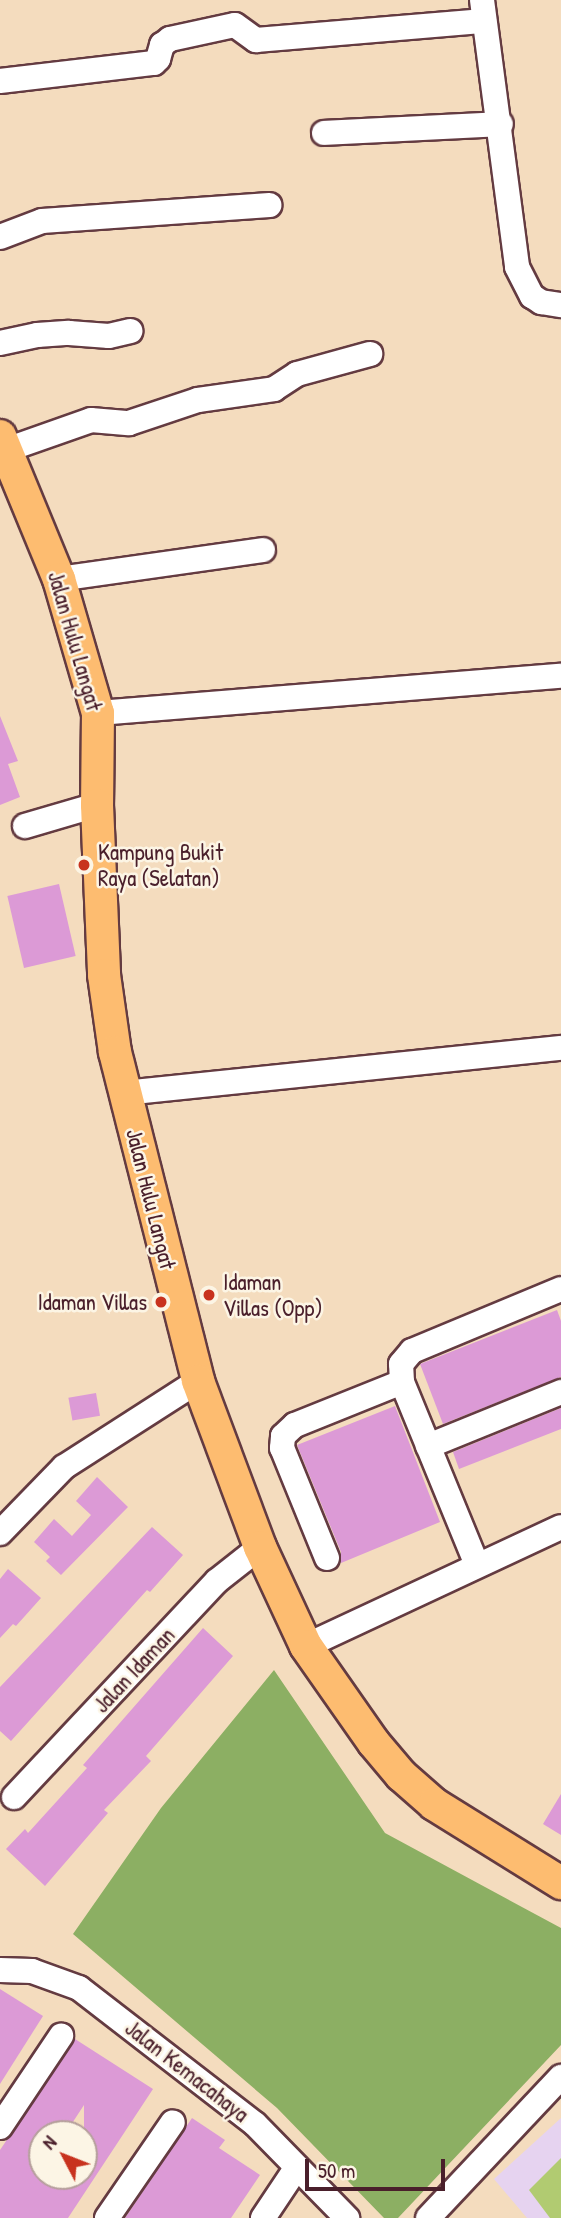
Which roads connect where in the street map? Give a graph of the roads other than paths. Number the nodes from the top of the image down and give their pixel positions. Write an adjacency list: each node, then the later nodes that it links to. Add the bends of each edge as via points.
1 (483, 11): 2 (street, via 256,40 235,25 170,39 153,63); 3 (street)
2 (0, 81)
3 (500, 124): 4 (street); 7 (street, via 520,275 531,296)
4 (324, 133)
5 (269, 205): 6 (street, via 42,221)
6 (0, 237)
7 (561, 305)
8 (130, 331): 9 (street, via 108,336 37,335)
9 (0, 344)
10 (370, 354): 11 (street, via 297,374 274,389 198,400 129,423 92,420)
11 (3, 443): 13 (main road, Jalan Hulu Langat)
12 (263, 550): 13 (street)
13 (59, 579): 15 (main road, Jalan Hulu Langat)
14 (561, 676): 15 (street)
15 (98, 713): 16 (main road, Jalan Hulu Langat)
16 (97, 805): 17 (street); 19 (main road, Jalan Hulu Langat, via 104,975)
17 (25, 826)
18 (561, 1048): 19 (street)
19 (124, 1093): 21 (main road, Jalan Hulu Langat)
20 (561, 1289): 22 (street, via 412,1351 401,1364)
21 (198, 1381): 26 (street, via 64,1467); 27 (main road, Jalan Hulu Langat)
22 (402, 1382): 24 (street); 28 (street, via 295,1425 283,1436 282,1448)
23 (561, 1392): 24 (street)
24 (428, 1446): 29 (street)
25 (561, 1527): 29 (street)
26 (0, 1533)
27 (260, 1547): 30 (main road, Jalan Hulu Langat); 31 (street, Jalan Idaman, via 218,1581)
28 (327, 1558)
29 (477, 1564): 30 (street)
30 (306, 1646): 32 (main road, Jalan Hulu Langat, via 401,1775 434,1804)
31 (14, 1797)
32 (561, 1883)
33 (0, 1970): 38 (street, Jalan Kemacahaya, via 32,1971 79,1988 255,2124)
34 (61, 2036): 37 (street)
35 (561, 2077): 42 (street)
36 (173, 2122): 39 (street)
37 (0, 2127)
38 (297, 2167): 40 (street); 41 (street, Jalan Kemacahaya)
39 (107, 2218)
40 (263, 2218)
41 (346, 2218)
42 (428, 2218)

